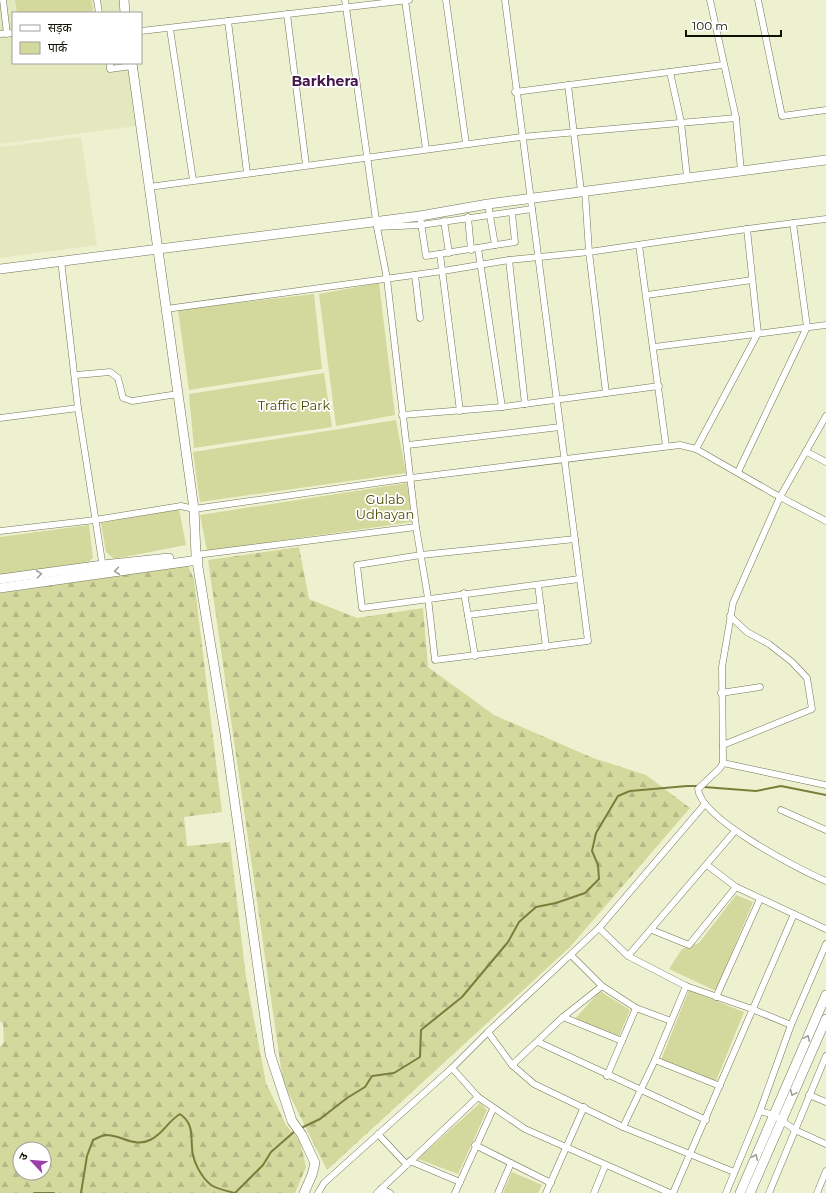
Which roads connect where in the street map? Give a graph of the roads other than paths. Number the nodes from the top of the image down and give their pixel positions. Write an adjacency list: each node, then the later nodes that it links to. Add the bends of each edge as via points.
1 (4, 0): 17 (street)
2 (97, 0): 11 (street)
3 (124, 0): 12 (main road)
4 (405, 0): 5 (street); 10 (street); 30 (street)
5 (409, 0)
6 (446, 0): 29 (street)
7 (504, 0): 23 (street)
8 (710, 0): 20 (street)
9 (758, 0): 24 (street, via 782,116)
10 (346, 3): 13 (street); 31 (street)
11 (99, 12)
12 (125, 12)
13 (287, 14): 14 (street); 33 (street)
14 (228, 21): 15 (street); 35 (street)
15 (170, 29): 16 (street); 37 (street)
16 (142, 31)
17 (7, 34)
18 (110, 64): 19 (street, via 110,69)
19 (132, 64): 38 (main road)
20 (723, 65): 21 (street); 25 (street)
21 (670, 72): 22 (street); 26 (street)
22 (568, 85): 23 (street); 27 (street)
23 (515, 92): 28 (street)
24 (826, 110)
25 (736, 118): 26 (street); 34 (street)
26 (681, 122): 27 (street); 36 (street)
27 (574, 132): 28 (street); 39 (street)
28 (521, 137): 29 (street); 40 (street)
29 (466, 144): 30 (street)
30 (426, 149): 31 (street)
31 (368, 157): 33 (street); 50 (street)
32 (826, 160): 34 (main road)
33 (306, 165): 35 (street)
34 (741, 170): 36 (main road)
35 (247, 172): 37 (street)
36 (687, 177): 39 (main road)
37 (193, 180): 38 (street)
38 (149, 187): 55 (main road)
39 (583, 191): 40 (main road); 57 (street)
40 (530, 198): 41 (main road); 42 (street)
41 (488, 204): 44 (street); 47 (main road)
42 (532, 210): 43 (street); 60 (street)
43 (512, 213): 44 (street); 52 (street, via 515,242)
44 (490, 214): 45 (street); 52 (street)
45 (468, 217): 48 (street); 56 (street)
46 (826, 219): 49 (street)
47 (421, 220): 48 (street); 50 (main road); 59 (street, via 426,256)
48 (444, 221): 58 (street)
49 (793, 223): 51 (street); 73 (street)
50 (377, 224): 55 (main road); 67 (street)
51 (746, 229): 53 (street); 68 (street)
52 (495, 245): 54 (street)
53 (639, 245): 57 (street); 69 (street)
54 (478, 248): 56 (street); 63 (street)
55 (157, 250): 61 (main road); 70 (main road)
56 (471, 250): 58 (street)
57 (589, 252): 60 (street); 78 (street)
58 (449, 253): 59 (street)
59 (440, 254): 65 (street)
60 (539, 256): 62 (street); 80 (street)
61 (61, 260): 64 (main road); 76 (street)
62 (509, 260): 63 (street); 81 (street)
63 (481, 266): 65 (street); 82 (street)
64 (0, 269)
65 (443, 271): 66 (street); 84 (street)
66 (415, 275): 67 (street); 71 (street)
67 (387, 279): 70 (street); 85 (street)
68 (752, 280): 69 (street); 74 (street)
69 (647, 295): 75 (street)
70 (166, 309): 79 (main road)
71 (420, 318)
72 (826, 324): 73 (street)
73 (807, 327): 74 (street); 95 (street)
74 (758, 333): 75 (street); 91 (street)
75 (654, 346): 77 (street)
76 (76, 375): 79 (street, via 110,372 118,378 123,398 132,400); 83 (street)
77 (659, 386): 78 (street); 90 (street)
78 (606, 393): 80 (street)
79 (178, 394): 98 (main road)
80 (557, 400): 81 (street); 88 (street)
81 (525, 404): 82 (street)
82 (502, 407): 84 (street)
83 (78, 408): 87 (street); 99 (street)
84 (460, 411): 85 (street)
85 (402, 415): 89 (street)
86 (826, 416): 92 (street)
87 (0, 418)
88 (560, 427): 89 (street); 93 (street)
89 (408, 445): 96 (street)
90 (666, 446): 91 (street, via 680,445); 93 (street)
91 (696, 449): 95 (street)
92 (806, 452): 94 (street); 97 (street)
93 (563, 459): 96 (street); 103 (street)
94 (826, 462)
95 (738, 472): 97 (street)
96 (410, 478): 98 (street); 101 (street)
97 (780, 497): 100 (street); 115 (street, via 733,603)
98 (194, 509): 99 (street, via 181,506); 105 (main road)
99 (95, 520): 102 (street); 106 (street)
100 (826, 520)
101 (416, 527): 104 (street); 105 (street)
102 (0, 531)
103 (574, 539): 104 (street); 108 (street)
104 (421, 555): 112 (street); 112 (street, via 357,565 362,608)
105 (197, 558): 106 (main road); 183 (main road, via 227,748 270,1054 292,1121 302,1135 315,1163)
106 (103, 569): 107 (main road, one-way to 106); 110 (main road)
107 (0, 579)
108 (579, 579): 109 (street); 116 (street, via 588,641)
109 (538, 585): 111 (street); 113 (street)
110 (0, 588)
111 (464, 593): 112 (street); 114 (street)
112 (428, 598): 117 (street, via 435,660)
113 (541, 606): 114 (street); 116 (street)
114 (468, 615): 117 (street)
115 (730, 616): 119 (street, via 722,667); 120 (street, via 747,632 769,644 807,678 812,709)
116 (546, 647): 117 (street)
117 (475, 656)
118 (760, 687): 119 (street)
119 (721, 693): 120 (street)
120 (723, 744): 121 (street)
121 (722, 765): 122 (street); 123 (street, via 698,789 699,797)
122 (826, 785)
123 (705, 804): 126 (street); 132 (street)
124 (781, 810): 125 (street)
125 (826, 830)
126 (735, 831): 127 (street); 128 (street, via 800,870)
127 (706, 865): 129 (street); 134 (street)
128 (826, 881)
129 (736, 887): 130 (street); 134 (street, via 689,945)
130 (760, 899): 131 (street); 141 (street)
131 (794, 914): 133 (street); 143 (street)
132 (599, 928): 136 (street); 137 (street)
133 (826, 929)
134 (652, 930): 137 (street)
135 (826, 944): 147 (street)
136 (571, 955): 138 (street); 148 (street)
137 (628, 956): 139 (street)
138 (602, 986): 142 (street); 144 (street)
139 (686, 986): 141 (street); 146 (street)
140 (826, 995): 164 (main road, one-way to 140)
141 (716, 997): 143 (street)
142 (636, 1008): 146 (street); 149 (street)
143 (752, 1009): 147 (street); 156 (street)
144 (563, 1017): 149 (street); 150 (street)
145 (826, 1019): 166 (main road, one-way to 166)
146 (671, 1021): 152 (street)
147 (791, 1025): 163 (street)
148 (488, 1032): 153 (street); 154 (street)
149 (622, 1041): 155 (street)
150 (538, 1042): 153 (street); 155 (street)
151 (826, 1056): 158 (street)
152 (655, 1060): 156 (street); 157 (street)
153 (512, 1065): 161 (street, via 534,1084)
154 (452, 1068): 159 (street); 169 (street)
155 (607, 1076): 157 (street)
156 (720, 1086): 165 (street)
157 (641, 1090): 165 (street); 167 (street)
158 (809, 1095): 160 (street); 168 (street)
159 (478, 1097): 162 (street); 174 (street)
160 (826, 1102)
161 (584, 1107): 167 (street); 172 (street)
162 (493, 1109): 171 (street); 172 (street, via 525,1129)
163 (760, 1111): 164 (street); 178 (street)
164 (774, 1115): 166 (street); 193 (main road, one-way to 164)
165 (706, 1120): 173 (street)
166 (781, 1121): 168 (street); 194 (main road)
167 (623, 1126): 173 (street)
168 (794, 1130): 170 (street); 195 (street)
169 (378, 1134): 174 (street); 184 (street, via 324,1183)
170 (826, 1144)
171 (475, 1145): 175 (street); 179 (street)
172 (565, 1148): 176 (street); 180 (street)
173 (690, 1153): 178 (street); 191 (street)
174 (408, 1163): 179 (street); 182 (street)
175 (511, 1163): 180 (street); 187 (street)
176 (605, 1166): 189 (street); 190 (street)
177 (826, 1171): 181 (street)
178 (734, 1172): 192 (street)
179 (460, 1182): 186 (street)
180 (551, 1183): 188 (street)
181 (823, 1186): 196 (street)
182 (379, 1191): 185 (street)
183 (304, 1193)
184 (318, 1193)
185 (390, 1193)
186 (455, 1193)
187 (498, 1193)
188 (546, 1193)
189 (594, 1193)
190 (670, 1193)
191 (674, 1193)
192 (726, 1193)
193 (740, 1193)
194 (750, 1193)
195 (769, 1193)
196 (817, 1193)

